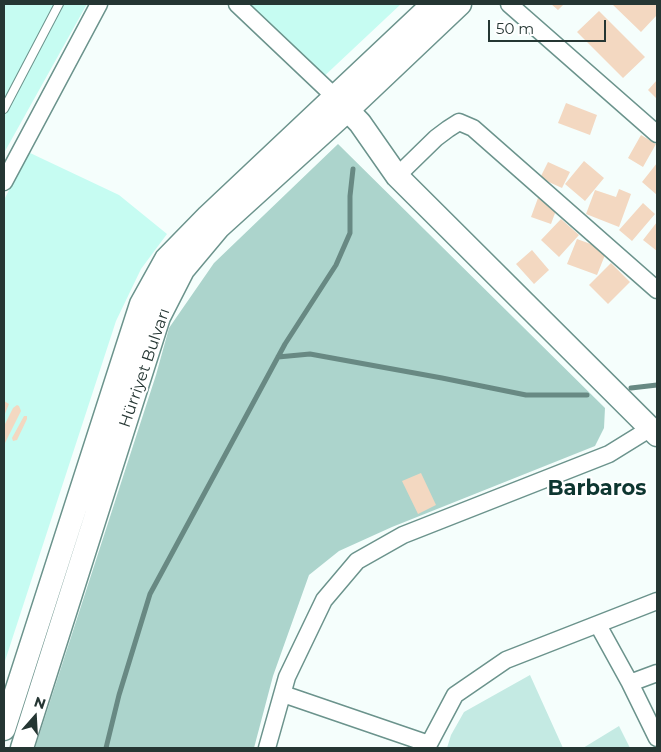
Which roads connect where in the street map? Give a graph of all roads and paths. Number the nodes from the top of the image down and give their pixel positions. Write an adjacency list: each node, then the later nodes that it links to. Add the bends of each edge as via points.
1 (58, 4): 8 (lane)
2 (99, 4): 11 (street)
3 (237, 4): 7 (street)
4 (433, 4): 7 (main road, Hürriyet Bulvarı)
5 (460, 4): 7 (main road, Hürriyet Bulvarı)
6 (510, 4): 9 (street)
7 (341, 103): 10 (main road, via 360,123); 19 (main road, Hürriyet Bulvarı, via 208,216 166,259 141,304); 22 (main road, Hürriyet Bulvarı, via 219,227 183,270 159,317)
8 (4, 109)
9 (657, 134)
10 (397, 176): 12 (street, via 436,138 459,122 473,128); 13 (main road)
11 (4, 182)
12 (657, 290)
13 (654, 431): 18 (street, via 609,454 403,535 357,561 324,600 287,677)
14 (657, 601): 15 (street)
15 (598, 625): 17 (street); 21 (street, via 506,660 455,695)
16 (657, 673): 17 (street)
17 (630, 683): 20 (street)
18 (283, 694): 21 (street); 23 (street)
19 (4, 729)
20 (657, 738)
21 (429, 746)
22 (22, 748)
23 (267, 748)

